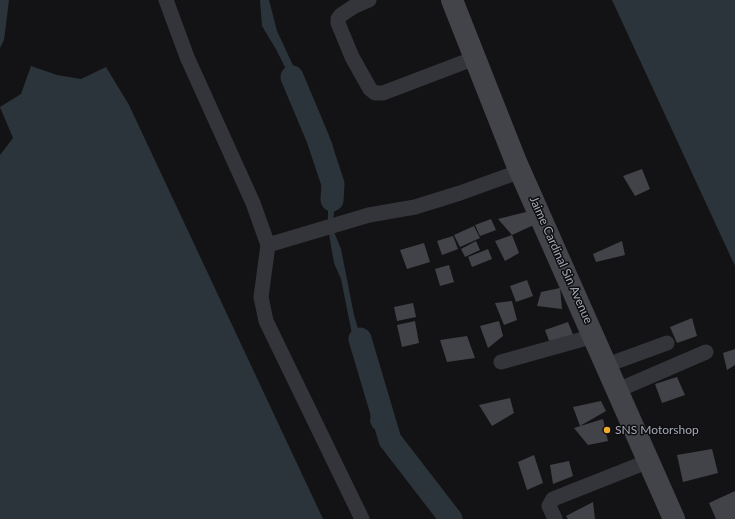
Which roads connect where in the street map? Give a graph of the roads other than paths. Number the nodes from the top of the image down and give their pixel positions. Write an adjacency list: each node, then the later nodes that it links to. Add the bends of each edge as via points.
1 (166, 0): 6 (street, via 187,57 253,203)
2 (369, 0): 4 (street, via 341,15 338,23 352,57 370,89 375,93 383,93)
3 (452, 0): 4 (main road, Jaime Cardinal Sin Avenue)
4 (475, 58): 5 (main road, Jaime Cardinal Sin Avenue)
5 (521, 171): 6 (street, via 415,206 369,215); 7 (main road, Jaime Cardinal Sin Avenue)
6 (268, 245): 14 (street, via 262,297 266,321)
7 (594, 336): 10 (street); 11 (main road, Jaime Cardinal Sin Avenue)
8 (667, 343): 11 (street)
9 (706, 352): 12 (street)
10 (501, 362)
11 (607, 365): 12 (main road, Jaime Cardinal Sin Avenue)
12 (618, 390): 13 (main road, Jaime Cardinal Sin Avenue)
13 (649, 461): 15 (street, via 553,499 549,506); 16 (main road, Jaime Cardinal Sin Avenue)
14 (362, 519)
15 (555, 519)
16 (674, 519)

